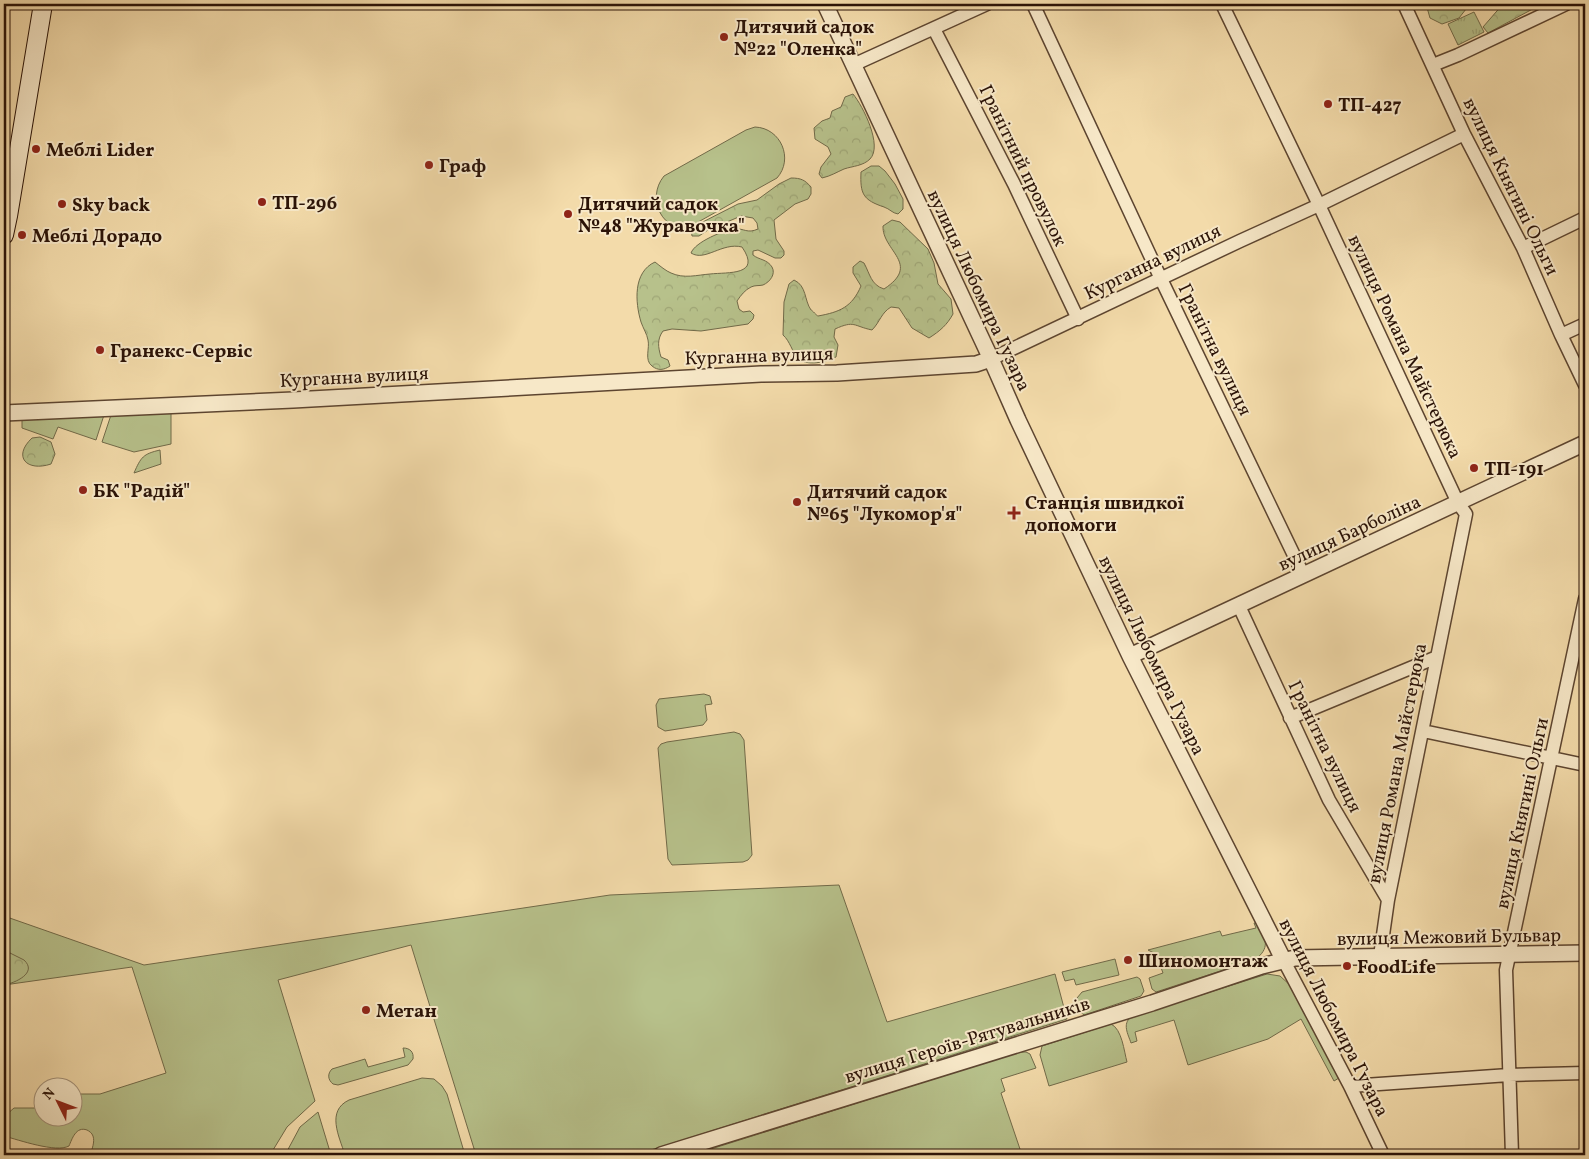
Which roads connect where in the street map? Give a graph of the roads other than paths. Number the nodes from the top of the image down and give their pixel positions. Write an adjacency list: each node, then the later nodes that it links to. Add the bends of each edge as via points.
1 (43, 4): 14 (main road)
2 (825, 4): 9 (street, вулиця Любомира Гузара)
3 (987, 4): 8 (street)
4 (1033, 4): 16 (street, Гранітна вулиця)
5 (1222, 4): 12 (street, вулиця Романа Майстерюка)
6 (1404, 4): 10 (street, вулиця Княгині Ольги)
7 (1566, 4): 10 (street)
8 (934, 29): 9 (street); 17 (street, Гранітний провулок, via 1014,184)
9 (853, 65): 20 (street, вулиця Любомира Гузара)
10 (1433, 65): 11 (street, вулиця Княгині Ольги)
11 (1464, 134): 12 (street, Курганна вулиця); 15 (street, вулиця Княгині Ольги)
12 (1319, 206): 16 (street, Курганна вулиця); 24 (street, вулиця Романа Майстерюка)
13 (1585, 218): 15 (street)
14 (4, 235)
15 (1523, 248): 19 (street, вулиця Княгині Ольги)
16 (1161, 278): 17 (street, Курганна вулиця); 25 (street, Гранітна вулиця)
17 (1078, 319): 20 (street, Курганна вулиця)
18 (1585, 324): 19 (street)
19 (1561, 335): 21 (street, вулиця Княгині Ольги)
20 (991, 359): 22 (street, Курганна вулиця, via 976,364 837,372); 28 (street, вулиця Любомира Гузара)
21 (1585, 385)
22 (4, 413)
23 (1585, 443): 24 (street, вулиця Барболіна)
24 (1458, 503): 25 (street, вулиця Барболіна); 29 (street, вулиця Романа Майстерюка, via 1466,514)
25 (1303, 574): 27 (street, вулиця Барболіна)
26 (1585, 599): 32 (street, вулиця Княгині Ольги)
27 (1239, 606): 28 (street, вулиця Барболіна); 30 (street, Гранітна вулиця)
28 (1130, 656): 38 (street, вулиця Любомира Гузара)
29 (1437, 657): 30 (street); 31 (street, вулиця Романа Майстерюка)
30 (1290, 718): 34 (street, Гранітна вулиця, via 1329,800)
31 (1423, 731): 32 (street); 34 (street, вулиця Романа Майстерюка)
32 (1552, 758): 33 (street); 37 (street, вулиця Княгині Ольги)
33 (1585, 765)
34 (1388, 900): 36 (street, вулиця Романа Майстерюка)
35 (1585, 954): 37 (street, вулиця Межовий Бульвар)
36 (1380, 956): 37 (street, вулиця Межовий Бульвар); 38 (street, вулиця Межовий Бульвар)
37 (1510, 956): 40 (street, вулиця Княгині Ольги, via 1506,970)
38 (1284, 961): 41 (street, вулиця Любомира Гузара); 42 (street, вулиця Героїв-Рятувальників)
39 (1585, 1073): 40 (street)
40 (1509, 1075): 41 (street); 44 (street, вулиця Княгині Ольги)
41 (1350, 1086): 43 (street, вулиця Любомира Гузара)
42 (661, 1155)
43 (1383, 1155)
44 (1512, 1155)

